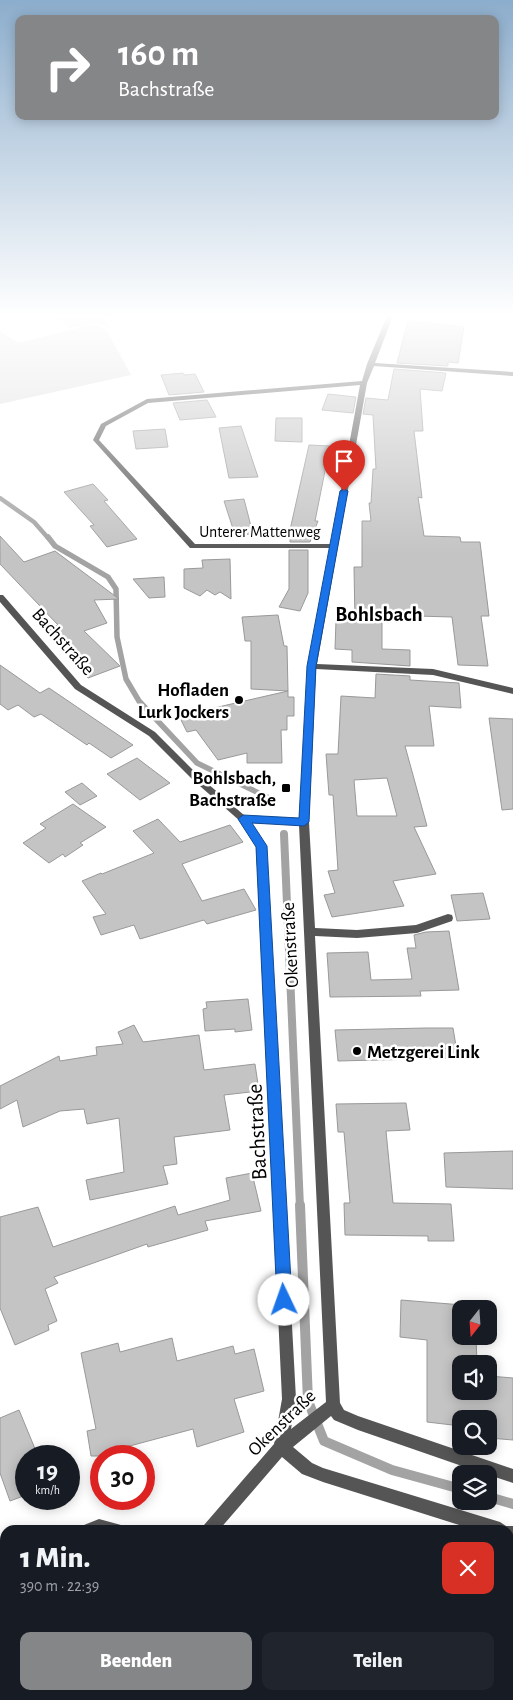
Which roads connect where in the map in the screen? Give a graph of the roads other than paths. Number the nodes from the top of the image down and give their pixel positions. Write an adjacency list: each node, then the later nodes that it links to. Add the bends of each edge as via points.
1 (212, 395): 3 (street, Unterer Mattenweg, via 147,401 103,425 96,440 193,546)
2 (362, 395): 3 (street, Okenstraße)
3 (334, 546): 5 (street, Okenstraße)
4 (0, 597): 7 (street, Bachstraße, via 78,687 152,734)
5 (312, 666): 6 (street, via 433,672); 8 (street, Okenstraße)
6 (513, 691)
7 (243, 819): 8 (street); 12 (street, Bachstraße, via 261,846 289,1399)
8 (304, 822): 10 (street, Okenstraße)
9 (448, 918): 10 (street, via 417,929 357,934)
10 (309, 932): 11 (street, Okenstraße)
11 (333, 1405): 12 (street, Okenstraße); 13 (street, via 339,1415 358,1423)
12 (281, 1447): 14 (street, Okenstraße); 15 (street, via 307,1469)
13 (513, 1476)
14 (213, 1525)
15 (484, 1525)

